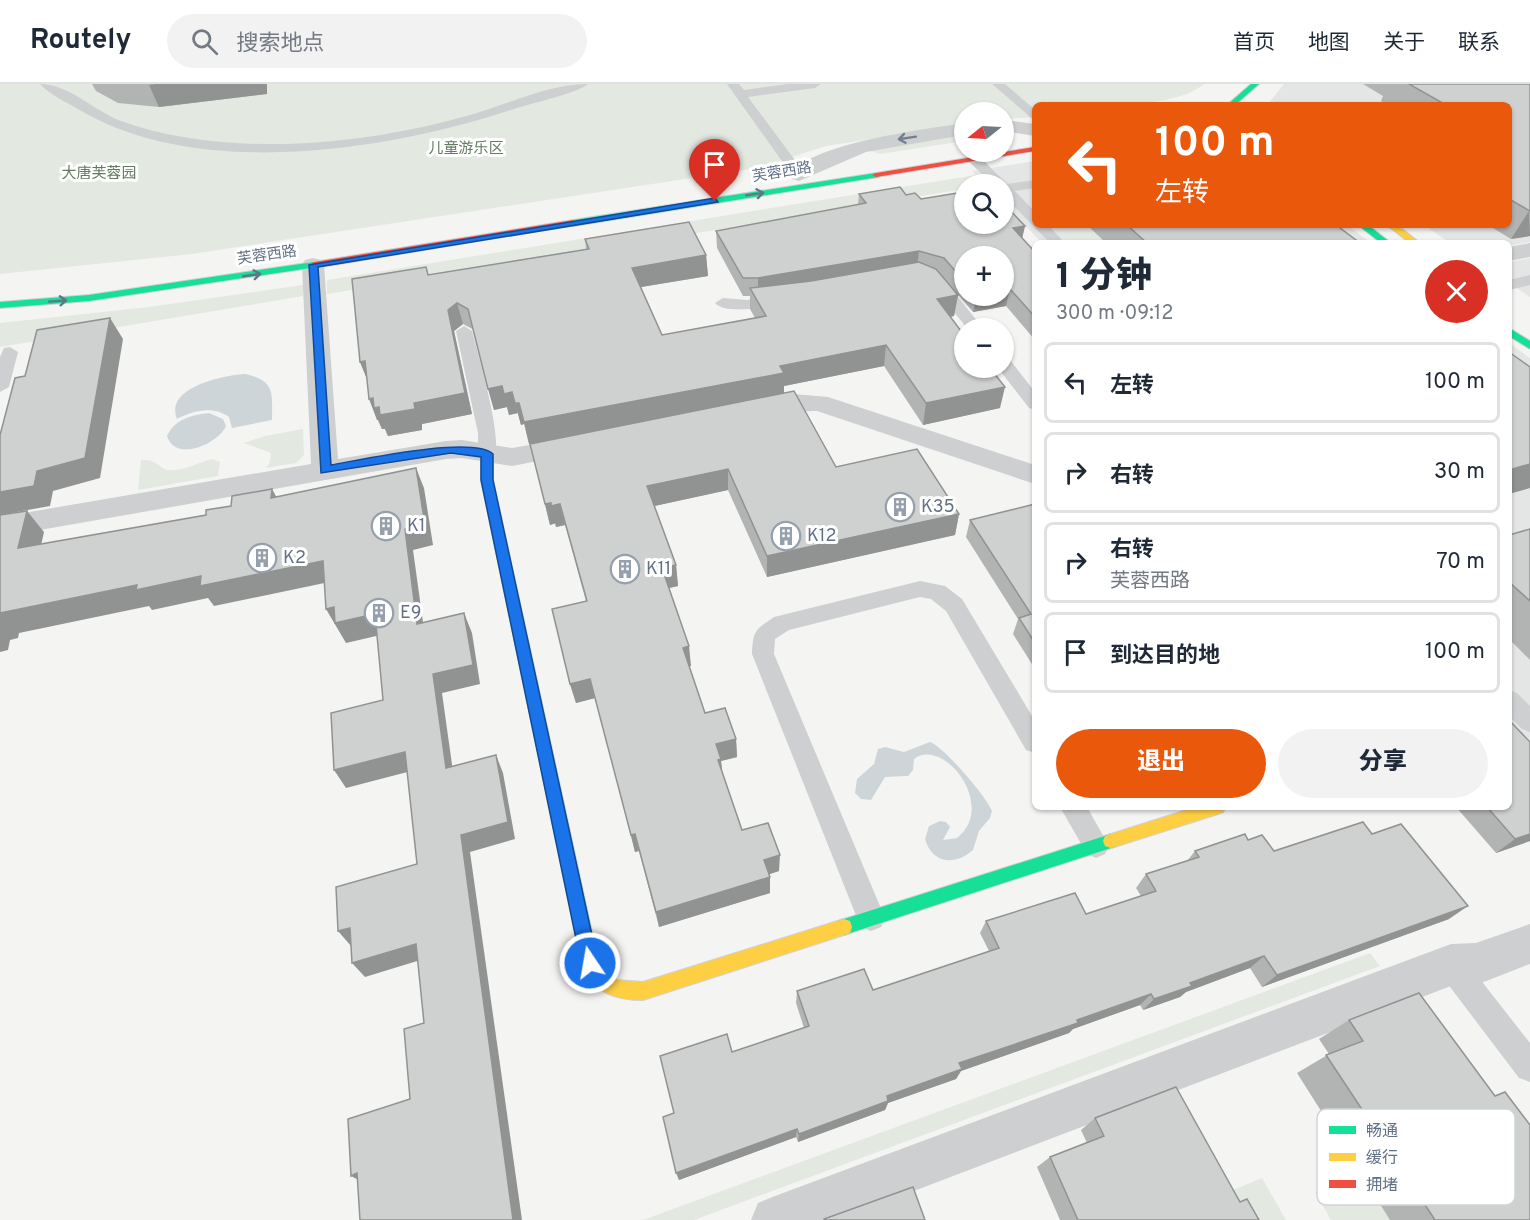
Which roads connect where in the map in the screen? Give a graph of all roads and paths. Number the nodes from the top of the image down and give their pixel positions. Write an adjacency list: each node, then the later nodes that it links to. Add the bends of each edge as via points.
1 (46, 84): 2 (lane, via 92,113 135,130 192,142 272,147 412,133)
2 (582, 84)
3 (815, 84): 6 (lane)
4 (998, 84): 8 (lane)
5 (1255, 84): 7 (main road)
6 (737, 89): 20 (lane)
7 (1234, 102)
8 (1032, 114)
9 (1014, 127): 10 (street)
10 (1032, 130)
11 (954, 131): 20 (street, one-way to 20, via 848,149)
12 (1032, 137): 13 (main road)
13 (1014, 140)
14 (1032, 149): 15 (main road, 芙蓉西路)
15 (1014, 150)
16 (954, 155): 20 (main road, 芙蓉西路)
17 (954, 156): 34 (main road, 芙蓉西路, one-way to 17)
18 (978, 162): 19 (lane)
19 (990, 174)
20 (799, 175): 28 (main road, 芙蓉西路)
21 (1032, 184): 22 (lane)
22 (1014, 187)
23 (1014, 198): 24 (lane)
24 (1032, 217)
25 (1043, 228): 29 (lane)
26 (1366, 228): 30 (main road)
27 (1394, 228): 31 (main road)
28 (432, 231)
29 (1055, 240)
30 (1383, 240)
31 (1412, 240)
32 (1530, 250): 33 (street)
33 (1512, 253)
34 (313, 265): 40 (main road, 芙蓉西路, one-way to 34, via 89,298); 52 (street)
35 (926, 277): 41 (lane, via 940,285)
36 (1530, 280): 37 (lane)
37 (1512, 284)
38 (793, 297): 39 (lane, via 753,304)
39 (723, 303)
40 (0, 305)
41 (967, 318)
42 (465, 331): 51 (lane, via 487,430)
43 (1512, 333): 44 (main road)
44 (1530, 346)
45 (10, 352): 47 (lane)
46 (1014, 377): 48 (lane)
47 (0, 387)
48 (1032, 400)
49 (735, 413): 53 (street, via 794,402 819,403)
50 (597, 441): 51 (street, via 517,457)
51 (487, 454): 52 (street, via 451,449); 61 (main road, via 490,495 590,963 597,978 609,988 625,993 643,991)
52 (325, 470): 54 (street)
53 (1032, 474)
54 (0, 527)
55 (1512, 703): 56 (lane)
56 (1530, 722)
57 (1032, 737): 61 (lane, via 954,605 936,591 914,590 804,618 772,628 764,635 763,654)
58 (1075, 810): 60 (lane)
59 (1209, 810): 60 (main road)
60 (1096, 846): 61 (main road)
61 (871, 918)
62 (1530, 944): 63 (street, via 1484,962)
63 (1451, 965): 64 (lane); 65 (street)
64 (1530, 1067)
65 (775, 1220)

